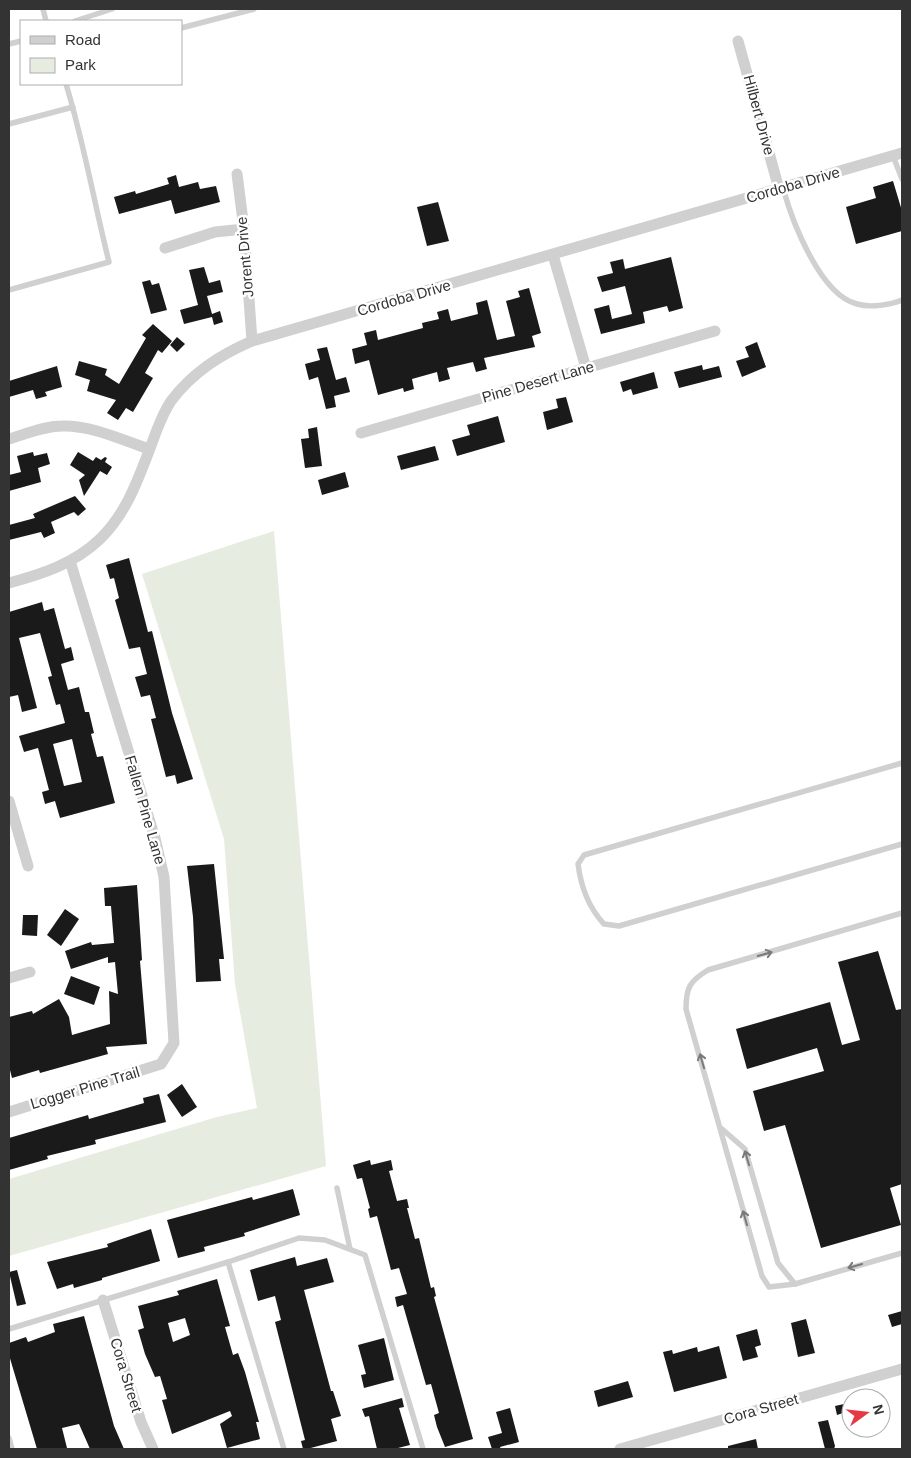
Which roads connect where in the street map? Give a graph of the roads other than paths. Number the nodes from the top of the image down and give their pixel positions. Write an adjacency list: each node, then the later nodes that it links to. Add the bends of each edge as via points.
1 (112, 9): 3 (lane)
2 (254, 9): 4 (lane)
3 (78, 20)
4 (182, 28)
5 (738, 41): 12 (street, Hilbert Drive)
6 (66, 85): 7 (lane)
7 (73, 107): 8 (lane); 16 (lane, via 109,262)
8 (9, 124)
9 (898, 154): 11 (lane); 12 (street, Cordoba Drive)
10 (237, 174): 13 (street, Jorent Drive)
11 (902, 179)
12 (781, 189): 15 (street, Cordoba Drive); 17 (lane, via 815,266 832,289 856,304 890,304)
13 (244, 230): 14 (street, via 215,232); 19 (street, Jorent Drive)
14 (164, 248)
15 (553, 255): 19 (street, Cordoba Drive); 20 (street)
16 (9, 290)
17 (902, 300)
18 (716, 331): 20 (street, Pine Desert Lane)
19 (252, 341): 23 (street, Cordoba Drive, via 206,365 187,384 170,402)
20 (586, 368): 21 (street, Pine Desert Lane)
21 (361, 433)
22 (9, 439): 23 (street, via 43,429 80,427)
23 (150, 449): 24 (street, Cordoba Drive, via 129,500 116,521 100,539)
24 (70, 561): 25 (street, Cordoba Drive, via 42,574); 33 (street, Fallen Pine Lane, via 164,876 174,1043)
25 (9, 583)
26 (902, 764): 28 (lane, via 584,855 578,864 586,898 594,914 604,924 620,926)
27 (9, 801): 29 (street)
28 (902, 844)
29 (28, 866)
30 (902, 914): 35 (lane, one-way to 30, via 686,1009 686,994 694,978 708,970)
31 (30, 972): 32 (street)
32 (9, 978)
33 (161, 1064): 34 (street, Logger Pine Trail)
34 (9, 1112)
35 (722, 1129): 40 (lane, one-way to 35, via 778,1263 745,1149); 40 (lane, one-way to 35, via 769,1287 762,1276)
36 (337, 1188): 37 (lane)
37 (350, 1249): 39 (lane, via 326,1240 299,1238); 48 (lane, via 365,1255)
38 (902, 1253): 40 (lane, one-way to 40)
39 (228, 1262): 41 (lane); 47 (lane)
40 (795, 1284)
41 (103, 1300): 42 (lane); 46 (street, Cora Street, via 140,1422)
42 (9, 1329)
43 (902, 1369): 49 (street, Cora Street)
44 (9, 1438): 45 (lane)
45 (12, 1449)
46 (153, 1449)
47 (284, 1449)
48 (423, 1449)
49 (620, 1449)

